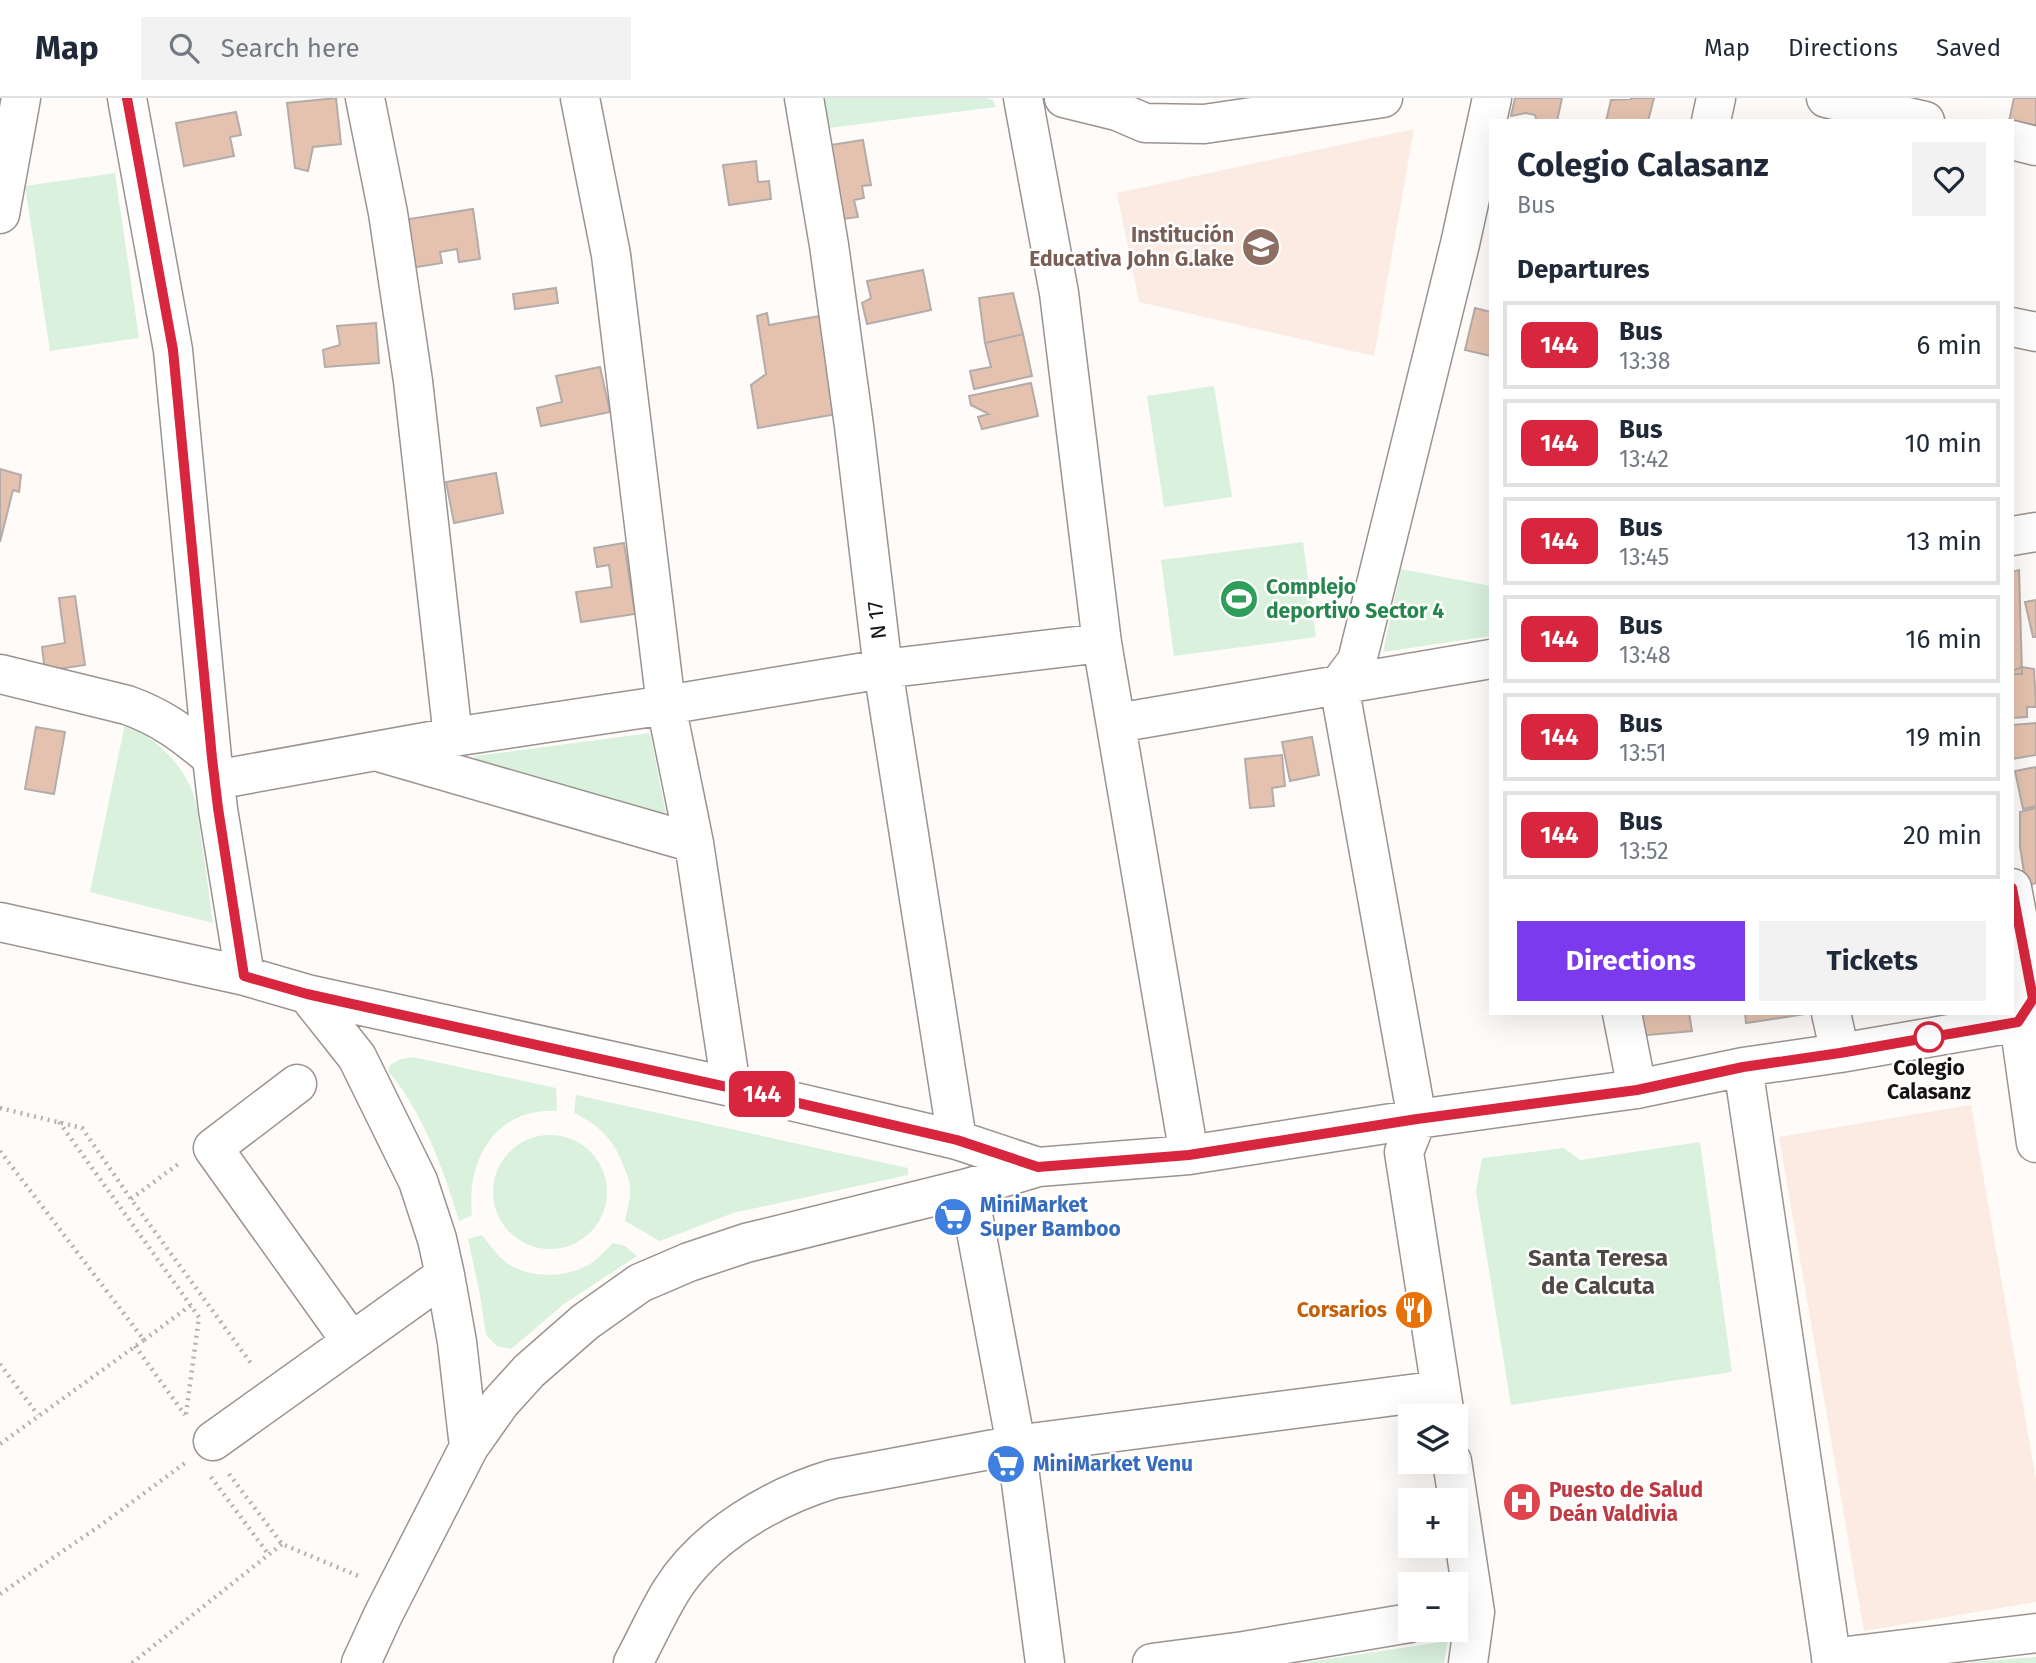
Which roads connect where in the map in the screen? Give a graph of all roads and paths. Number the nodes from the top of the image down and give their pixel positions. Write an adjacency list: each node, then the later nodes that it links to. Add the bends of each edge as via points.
1 (21, 98): 17 (street)
2 (127, 98): 31 (street, via 173,350)
3 (365, 98): 29 (street, via 413,381)
4 (580, 98): 27 (street, via 611,255)
5 (804, 98): 24 (street, N 17, via 829,245)
6 (1023, 98): 22 (street, via 1059,293)
7 (1064, 98): 12 (street)
8 (1383, 98): 12 (street, via 1204,124 1145,123)
9 (1492, 98): 26 (street, via 1357,661)
10 (1716, 98): 13 (street)
11 (1826, 98): 14 (street)
12 (1118, 104)
13 (1711, 119)
14 (1916, 119)
15 (2014, 141): 16 (street)
16 (2036, 146)
17 (0, 214)
18 (2014, 327): 19 (street)
19 (2036, 332)
20 (2036, 532): 21 (street)
21 (2014, 536)
22 (1102, 643): 24 (street); 28 (street)
23 (1489, 659): 26 (street)
24 (883, 669): 27 (street); 48 (street, N 17)
25 (0, 674): 31 (street, via 145,711 183,733)
26 (1339, 685): 28 (street); 46 (street)
27 (666, 705): 29 (street); 32 (street)
28 (1117, 723): 51 (street)
29 (453, 737): 30 (street)
30 (373, 751): 31 (street); 32 (street)
31 (213, 769): 35 (street)
32 (694, 843): 43 (street)
33 (2014, 899): 39 (street, via 2033,999)
34 (0, 922): 35 (street)
35 (244, 976): 36 (street)
36 (307, 994): 43 (street); 54 (street, via 357,1057 388,1117 418,1181)
37 (1622, 1015): 44 (street)
38 (1831, 1015): 40 (street)
39 (2027, 1020): 40 (street); 49 (street)
40 (1840, 1053): 41 (street)
41 (1743, 1067): 44 (street); 77 (street)
42 (297, 1084): 57 (street, via 213,1148)
43 (730, 1087): 48 (street)
44 (1637, 1090): 46 (street)
45 (0, 1108): 47 (path)
46 (1417, 1119): 51 (street); 61 (street, via 1404,1152)
47 (59, 1122): 55 (path); 60 (path, via 82,1128)
48 (957, 1140): 52 (street)
49 (2036, 1143)
50 (0, 1151): 56 (path)
51 (1189, 1155): 52 (street)
52 (1038, 1167): 53 (street)
53 (968, 1188): 65 (street); 67 (street, via 746,1244 640,1283 585,1322 529,1371)
54 (445, 1275): 57 (street); 67 (street)
55 (191, 1305): 56 (path); 63 (path, via 199,1317)
56 (144, 1339): 58 (path)
57 (351, 1341): 66 (street)
58 (135, 1346): 62 (path); 63 (path)
59 (0, 1364): 62 (path)
60 (256, 1370)
61 (1443, 1403): 65 (street)
62 (38, 1415): 64 (path)
63 (186, 1415): 66 (path)
64 (0, 1444)
65 (1016, 1445): 80 (street, via 833,1479 753,1514 698,1557 672,1589); 81 (street)
66 (199, 1447): 70 (path); 72 (path, via 102,1525)
67 (469, 1447): 79 (street)
68 (1453, 1474): 71 (street)
69 (282, 1544): 70 (path)
70 (269, 1555): 78 (path)
71 (1462, 1572)
72 (0, 1594)
73 (1398, 1625): 76 (street)
74 (2036, 1633): 77 (street)
75 (1467, 1642): 83 (street)
76 (1242, 1657): 82 (street)
77 (1831, 1661)
78 (132, 1663)
79 (361, 1663)
80 (633, 1663)
81 (1045, 1663)
82 (1152, 1663)
83 (1468, 1663)

